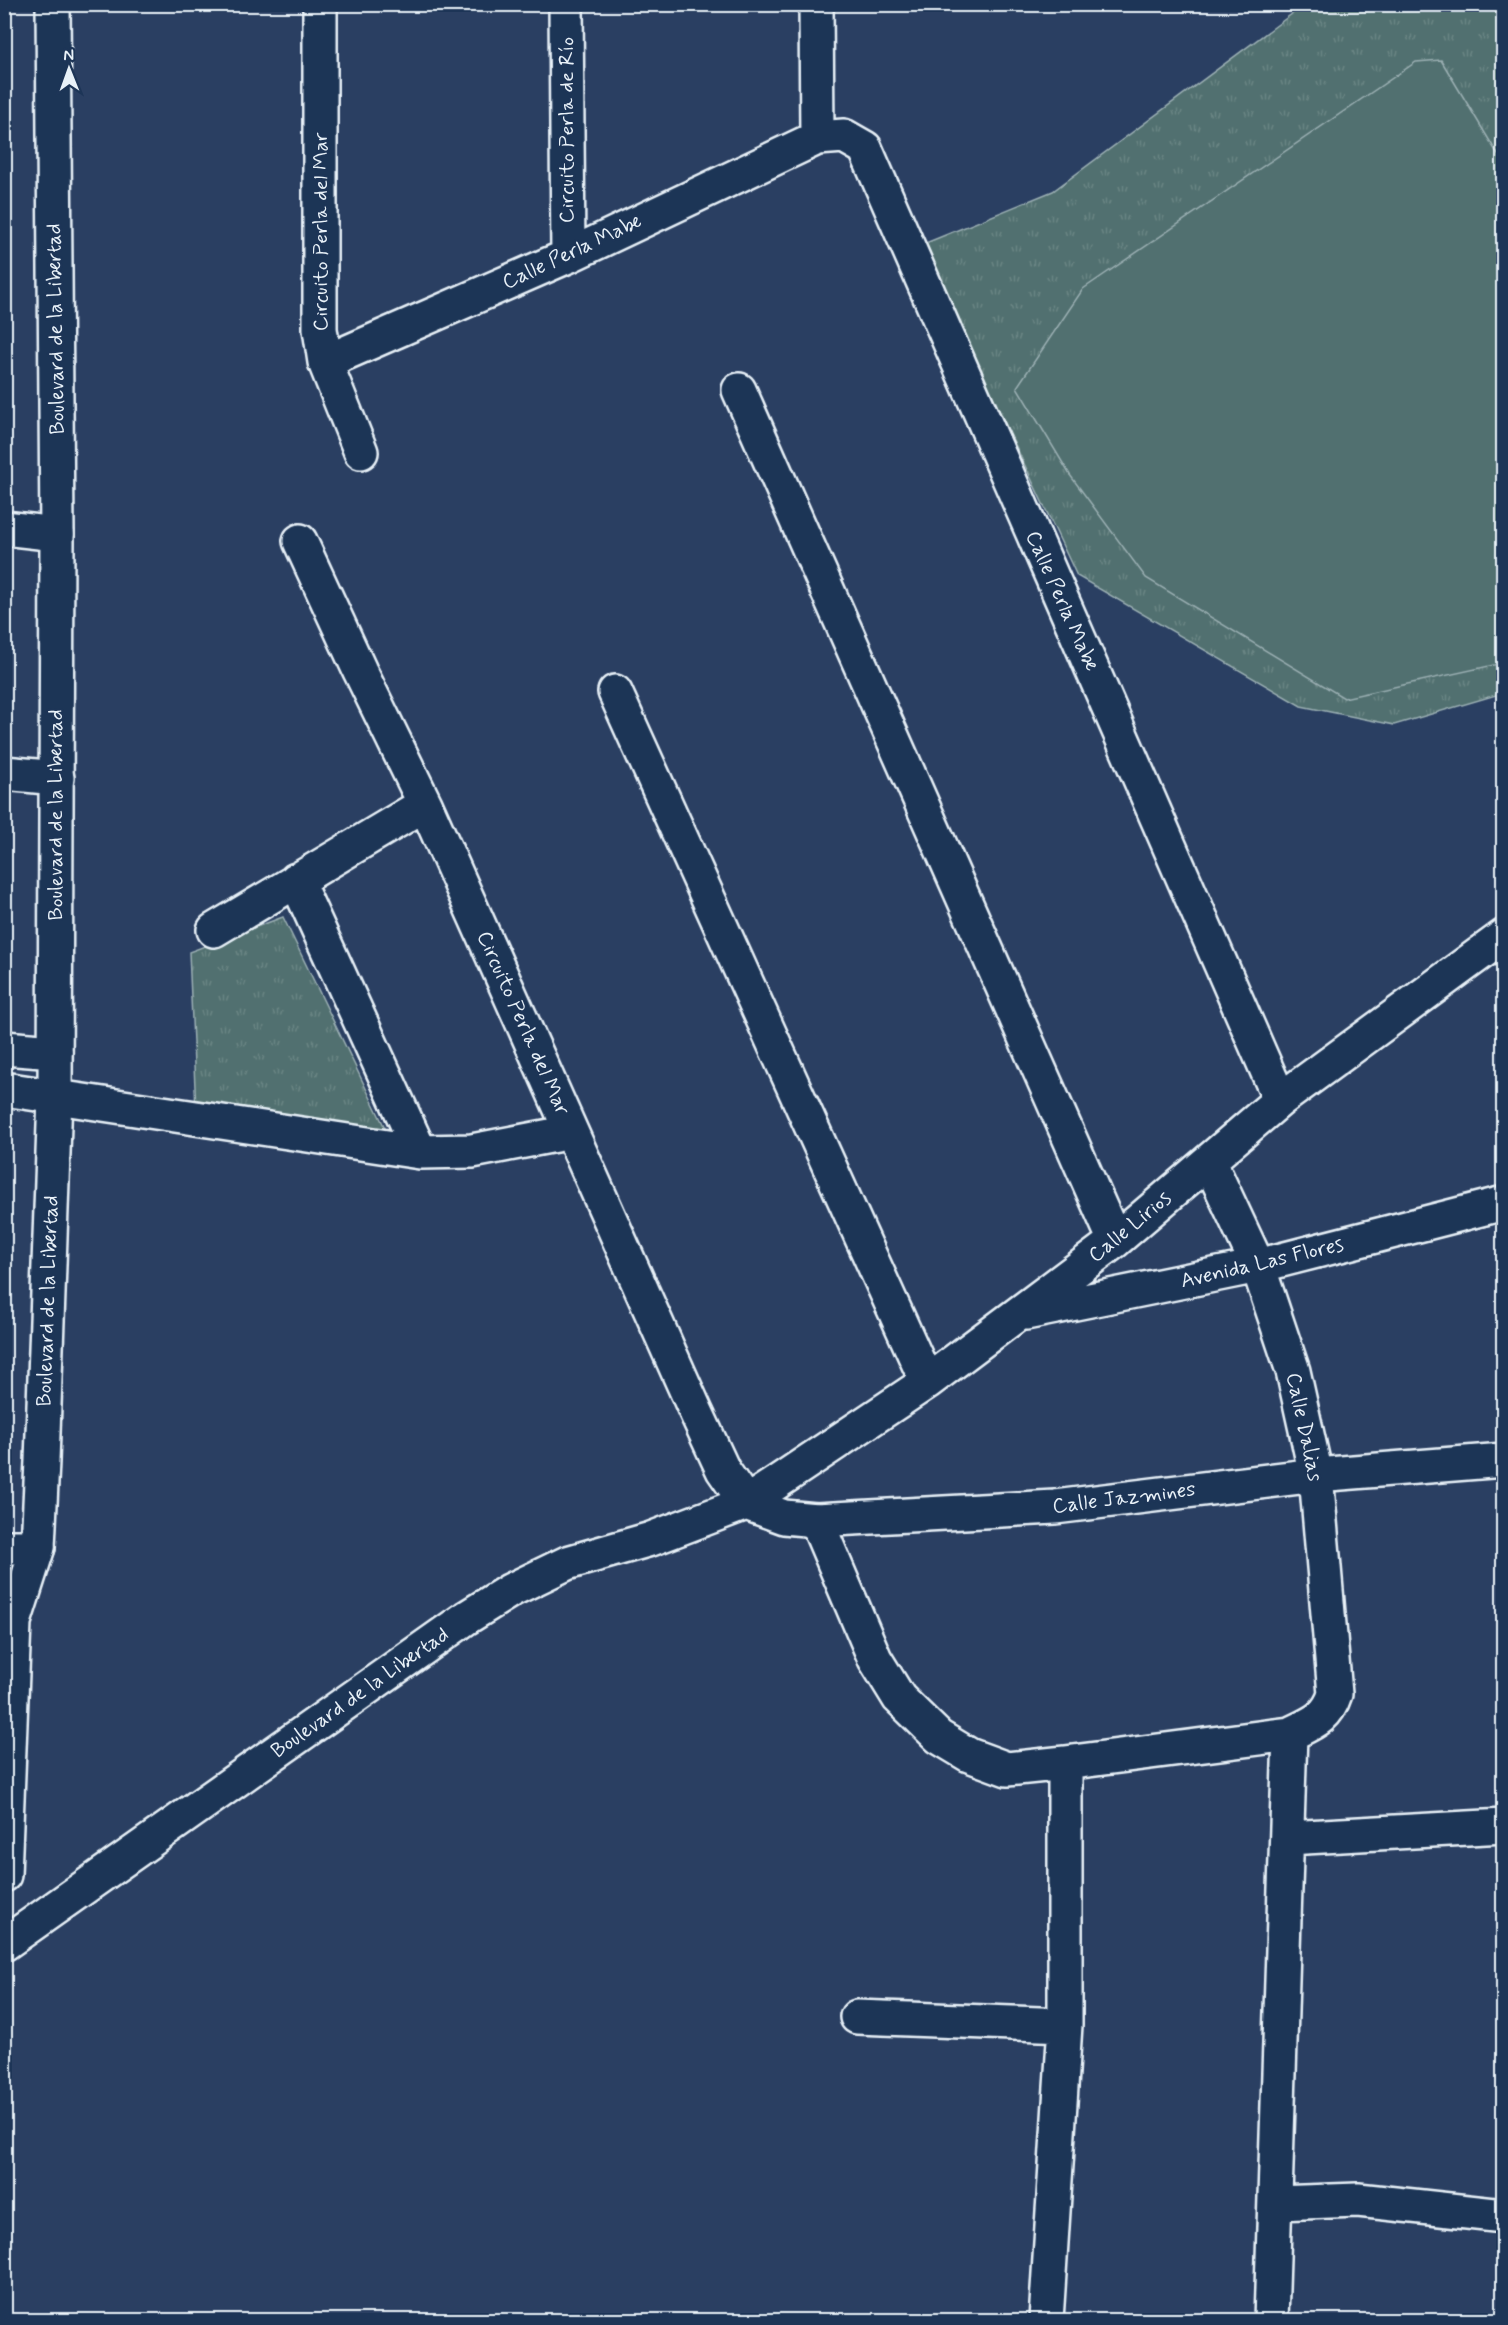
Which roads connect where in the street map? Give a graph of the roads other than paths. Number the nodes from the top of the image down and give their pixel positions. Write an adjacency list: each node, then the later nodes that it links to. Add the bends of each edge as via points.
1 (53, 4): 11 (street, Boulevard de la Libertad)
2 (320, 4): 7 (street, Circuito Perla del Mar, via 320,329)
3 (566, 4): 6 (street, Circuito Perla de Río)
4 (816, 4): 5 (street)
5 (817, 138): 6 (street, Calle Perla Mabe); 24 (street, Calle Perla Mabe, via 844,136 865,148)
6 (568, 256): 7 (street, Calle Perla Mabe)
7 (325, 362): 9 (street, Circuito Perla del Mar)
8 (739, 390): 29 (street)
9 (361, 452)
10 (4, 528): 11 (street)
11 (57, 534): 15 (street, Boulevard de la Libertad)
12 (300, 542): 16 (street, Circuito Perla del Mar)
13 (615, 692): 32 (street)
14 (4, 773): 15 (street)
15 (57, 778): 21 (street, Boulevard de la Libertad)
16 (425, 804): 17 (street); 25 (street, Circuito Perla del Mar)
17 (296, 880): 18 (street); 26 (street)
18 (214, 930)
19 (1503, 936): 24 (street, Calle Lirios)
20 (4, 1048): 21 (street)
21 (55, 1052): 23 (street, Boulevard de la Libertad)
22 (4, 1089): 23 (street)
23 (55, 1097): 26 (street); 38 (street, Boulevard de la Libertad)
24 (1280, 1100): 27 (street, Calle Lirios)
25 (571, 1132): 26 (street, via 472,1151); 35 (street, Circuito Perla del Mar, via 723,1470)
26 (420, 1152)
27 (1209, 1161): 29 (street, Calle Lirios); 30 (street, Calle Dalias)
28 (1503, 1203): 30 (street, Avenida Las Flores)
29 (1115, 1241): 31 (street, Calle Lirios)
30 (1258, 1266): 31 (street, Avenida Las Flores); 34 (street, Calle Dalias, via 1293,1371)
31 (1018, 1314): 32 (street, Calle Lirios)
32 (927, 1382): 35 (street, Calle Lirios)
33 (1503, 1460): 34 (street, Calle Jazmines)
34 (1316, 1475): 36 (street, Calle Jazmines, via 1055,1507); 41 (street, Calle Dalias, via 1335,1694 1330,1709)
35 (746, 1503): 36 (street, Calle Jazmines, via 784,1517); 46 (street, Boulevard de la Libertad, via 651,1539 567,1563 511,1590)
36 (816, 1520): 42 (street, via 875,1659 899,1698 939,1737 969,1755 1007,1769)
37 (4, 1547): 38 (street)
38 (38, 1547): 40 (street, Boulevard de la Libertad)
39 (4, 1590): 40 (street, Boulevard de la Libertad)
40 (14, 1622): 45 (street, Boulevard de la Libertad)
41 (1290, 1734): 42 (street); 44 (street)
42 (1065, 1763): 48 (street)
43 (1503, 1827): 44 (street)
44 (1287, 1838): 49 (street)
45 (4, 1875)
46 (4, 1944)
47 (857, 2017): 48 (street)
48 (1065, 2025): 51 (street)
49 (1276, 2203): 50 (street, via 1358,2200); 52 (street)
50 (1503, 2216)
51 (1046, 2320)
52 (1271, 2320)

